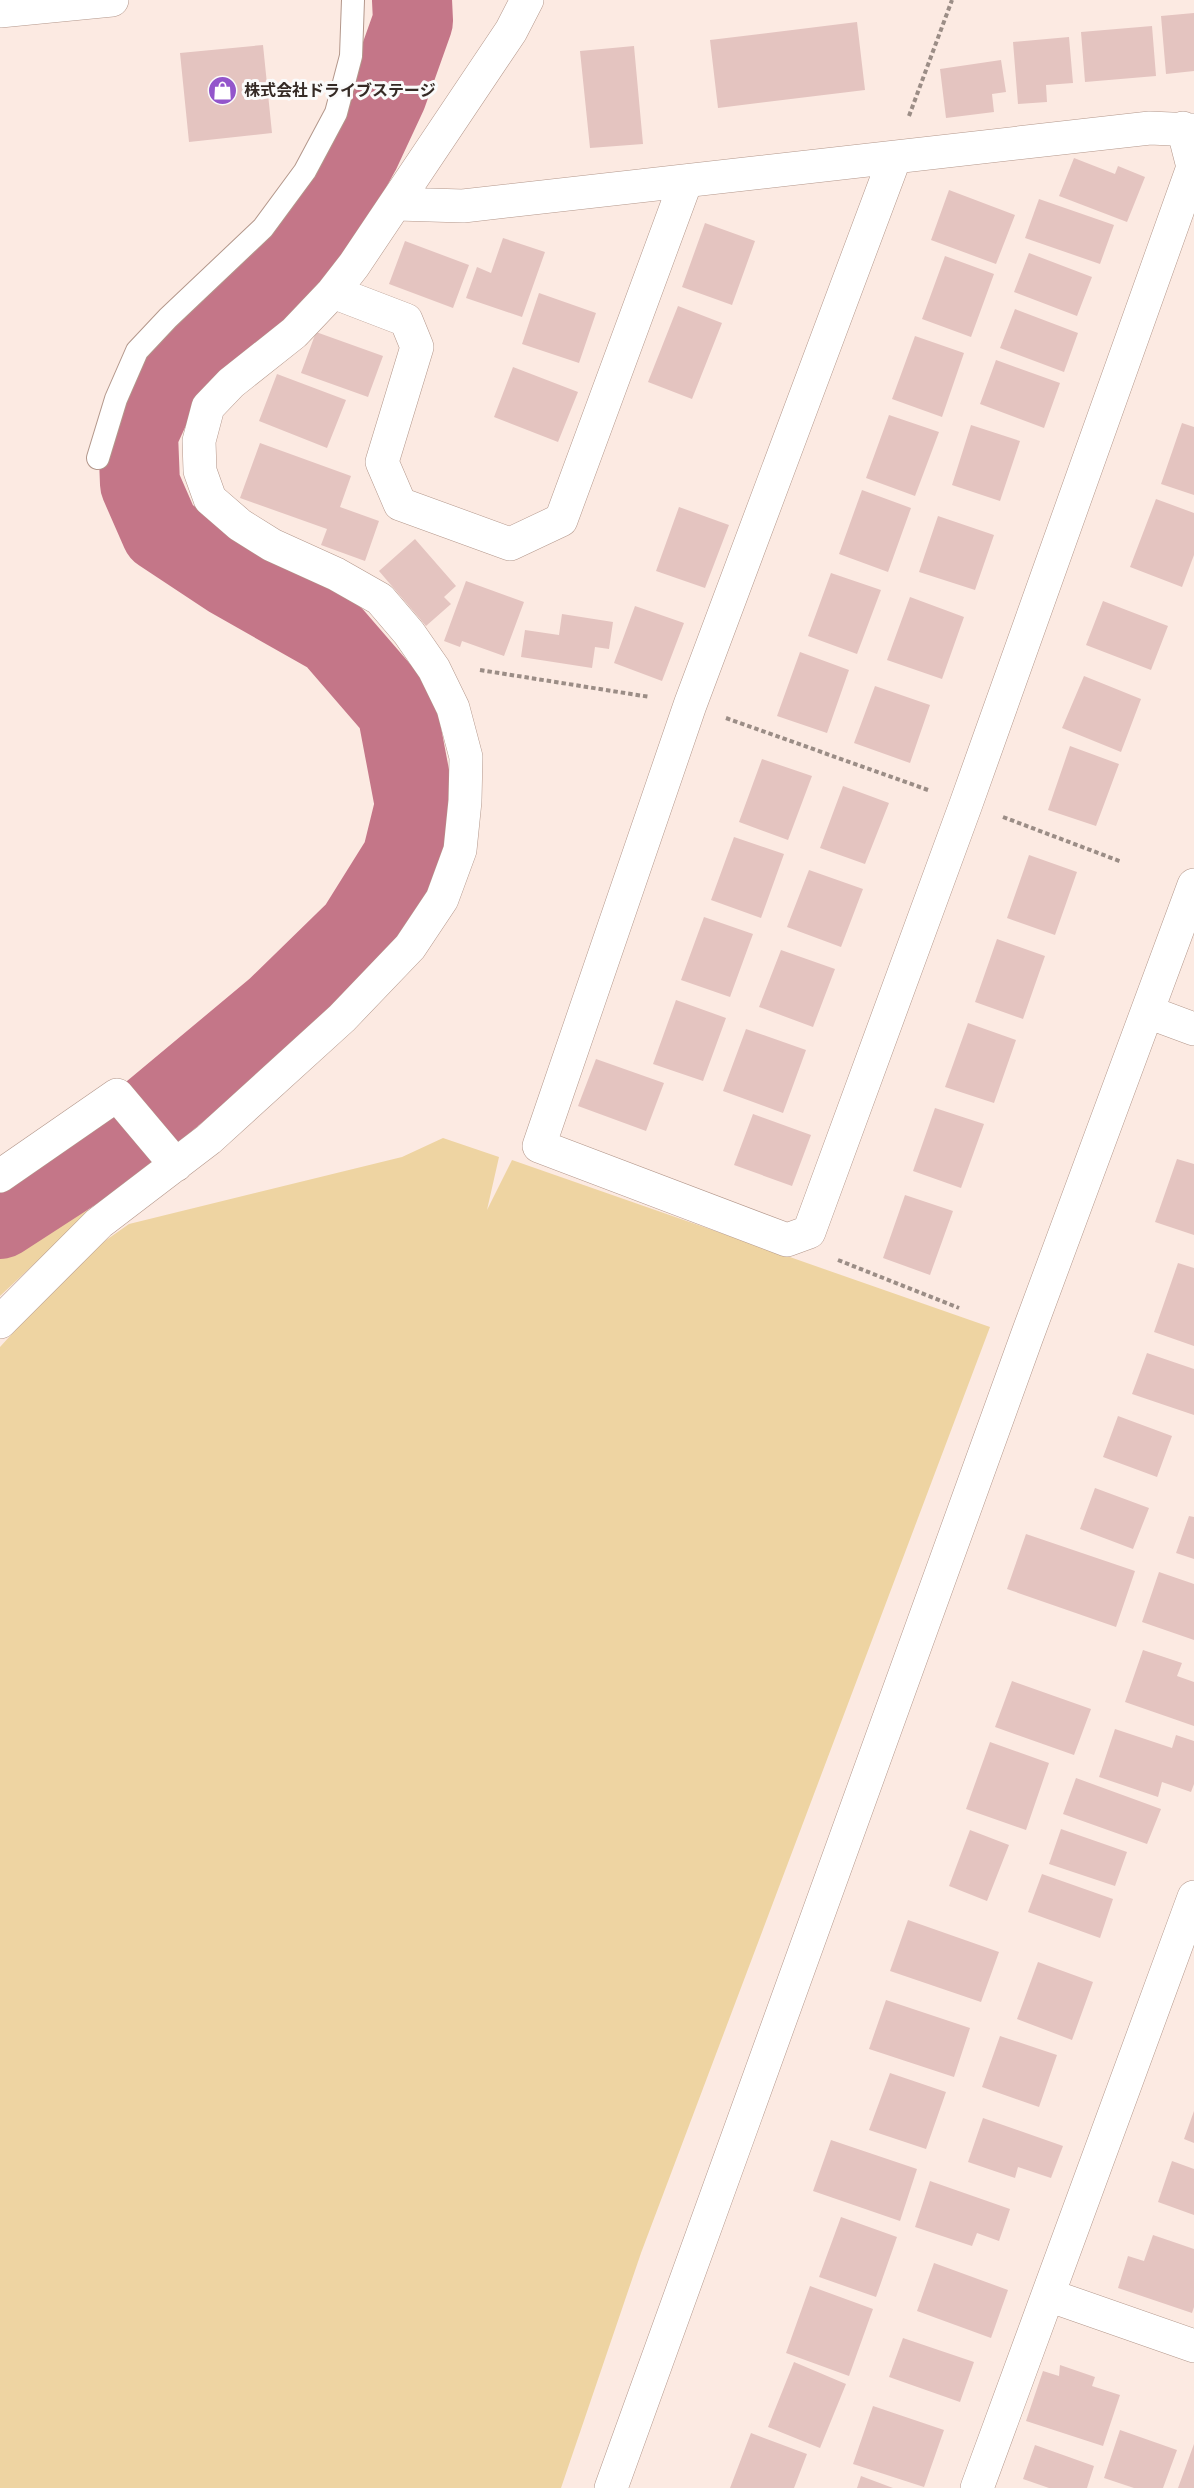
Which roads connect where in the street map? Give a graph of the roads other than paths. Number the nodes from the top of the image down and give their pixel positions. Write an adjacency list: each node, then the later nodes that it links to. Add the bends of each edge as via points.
1 (112, 0): 4 (street)
2 (353, 0): 10 (lane, via 351,56 336,113 305,171 263,228 136,351)
3 (527, 0): 8 (street, via 511,31)
4 (0, 11)
5 (1189, 129): 6 (street, via 1150,128); 6 (street, via 1193,167 970,793 809,1232 787,1240 539,1146 690,705)
6 (895, 157): 7 (street)
7 (686, 181): 8 (street, via 463,206); 9 (street, via 561,520 510,544 400,504 382,462 417,347 406,320)
8 (397, 204): 9 (street)
9 (333, 292): 14 (street, via 294,333 231,383 208,407 199,441 200,471 210,500 240,525 380,599 434,669 453,708 466,757 460,850 442,899 410,947 342,1018 209,1139)
10 (98, 458)
11 (1194, 885): 12 (street)
12 (1148, 1012): 13 (street); 20 (street)
13 (1194, 1029)
14 (171, 1160): 15 (street, via 117,1095); 16 (street, via 99,1223)
15 (0, 1176)
16 (0, 1322)
17 (1194, 1897): 18 (street)
18 (1048, 2295): 19 (street); 21 (street)
19 (1194, 2346)
20 (612, 2488)
21 (977, 2488)

